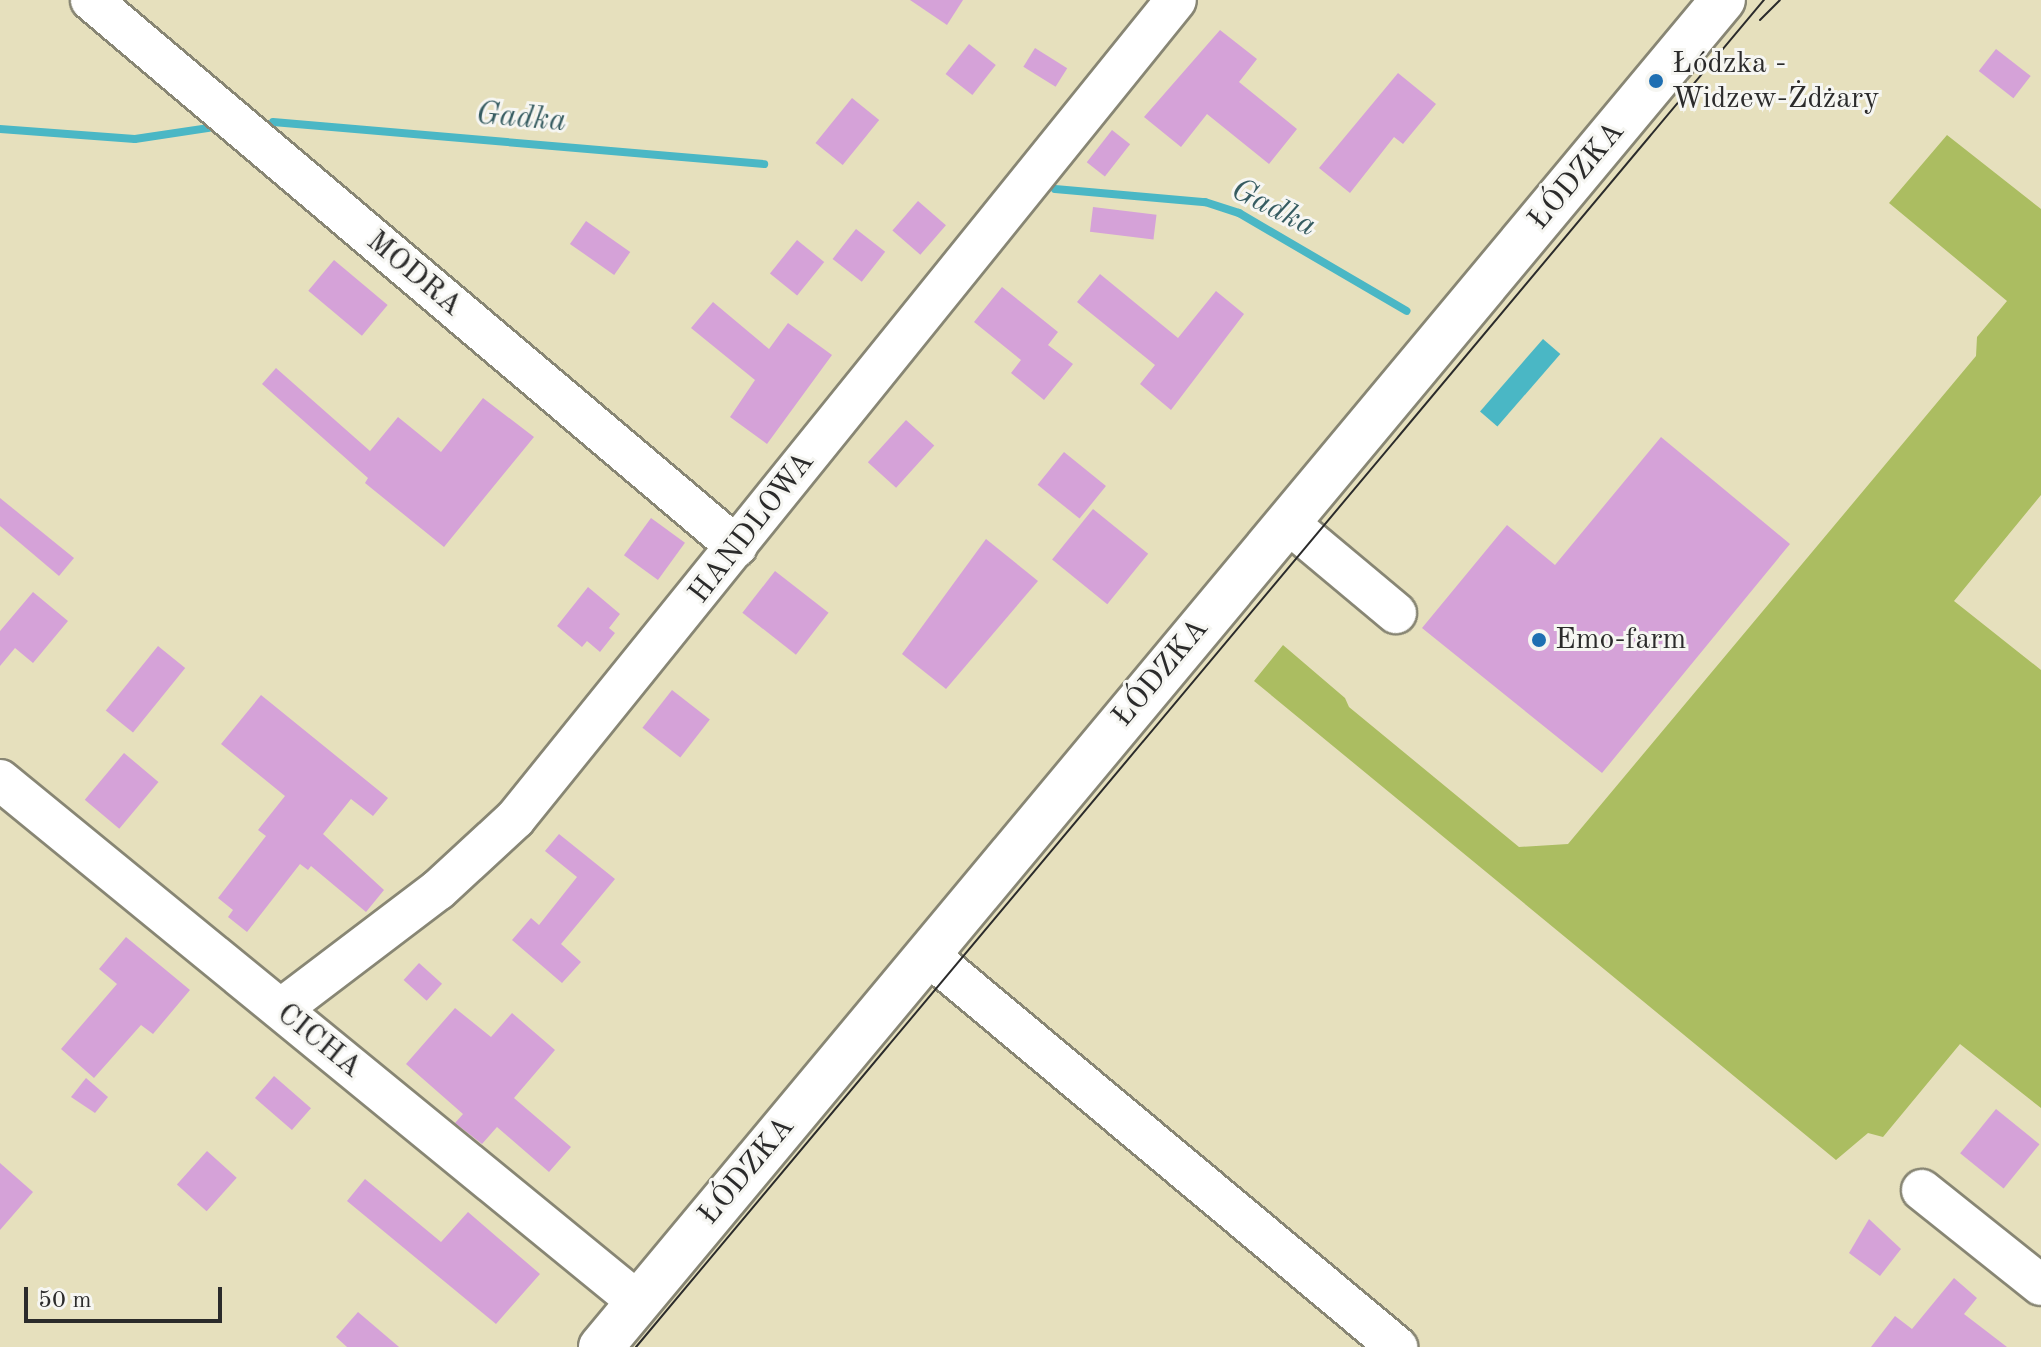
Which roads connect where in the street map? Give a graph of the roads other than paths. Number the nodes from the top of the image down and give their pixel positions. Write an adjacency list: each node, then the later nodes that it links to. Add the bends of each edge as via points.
1 (91, 0): 5 (street, MODRA)
2 (1176, 0): 5 (street, HANDLOWA)
3 (1723, 0): 4 (main road, ŁÓDZKA)
4 (1287, 522): 6 (street); 8 (main road, ŁÓDZKA)
5 (737, 547): 9 (street, HANDLOWA, via 482,853)
6 (1396, 613)
7 (0, 780): 9 (street, CICHA)
8 (927, 954): 12 (main road, ŁÓDZKA); 14 (street)
9 (281, 1009): 12 (street, CICHA)
10 (1922, 1190): 11 (street)
11 (2041, 1285)
12 (638, 1302): 13 (main road, ŁÓDZKA)
13 (601, 1347)
14 (1397, 1347)

